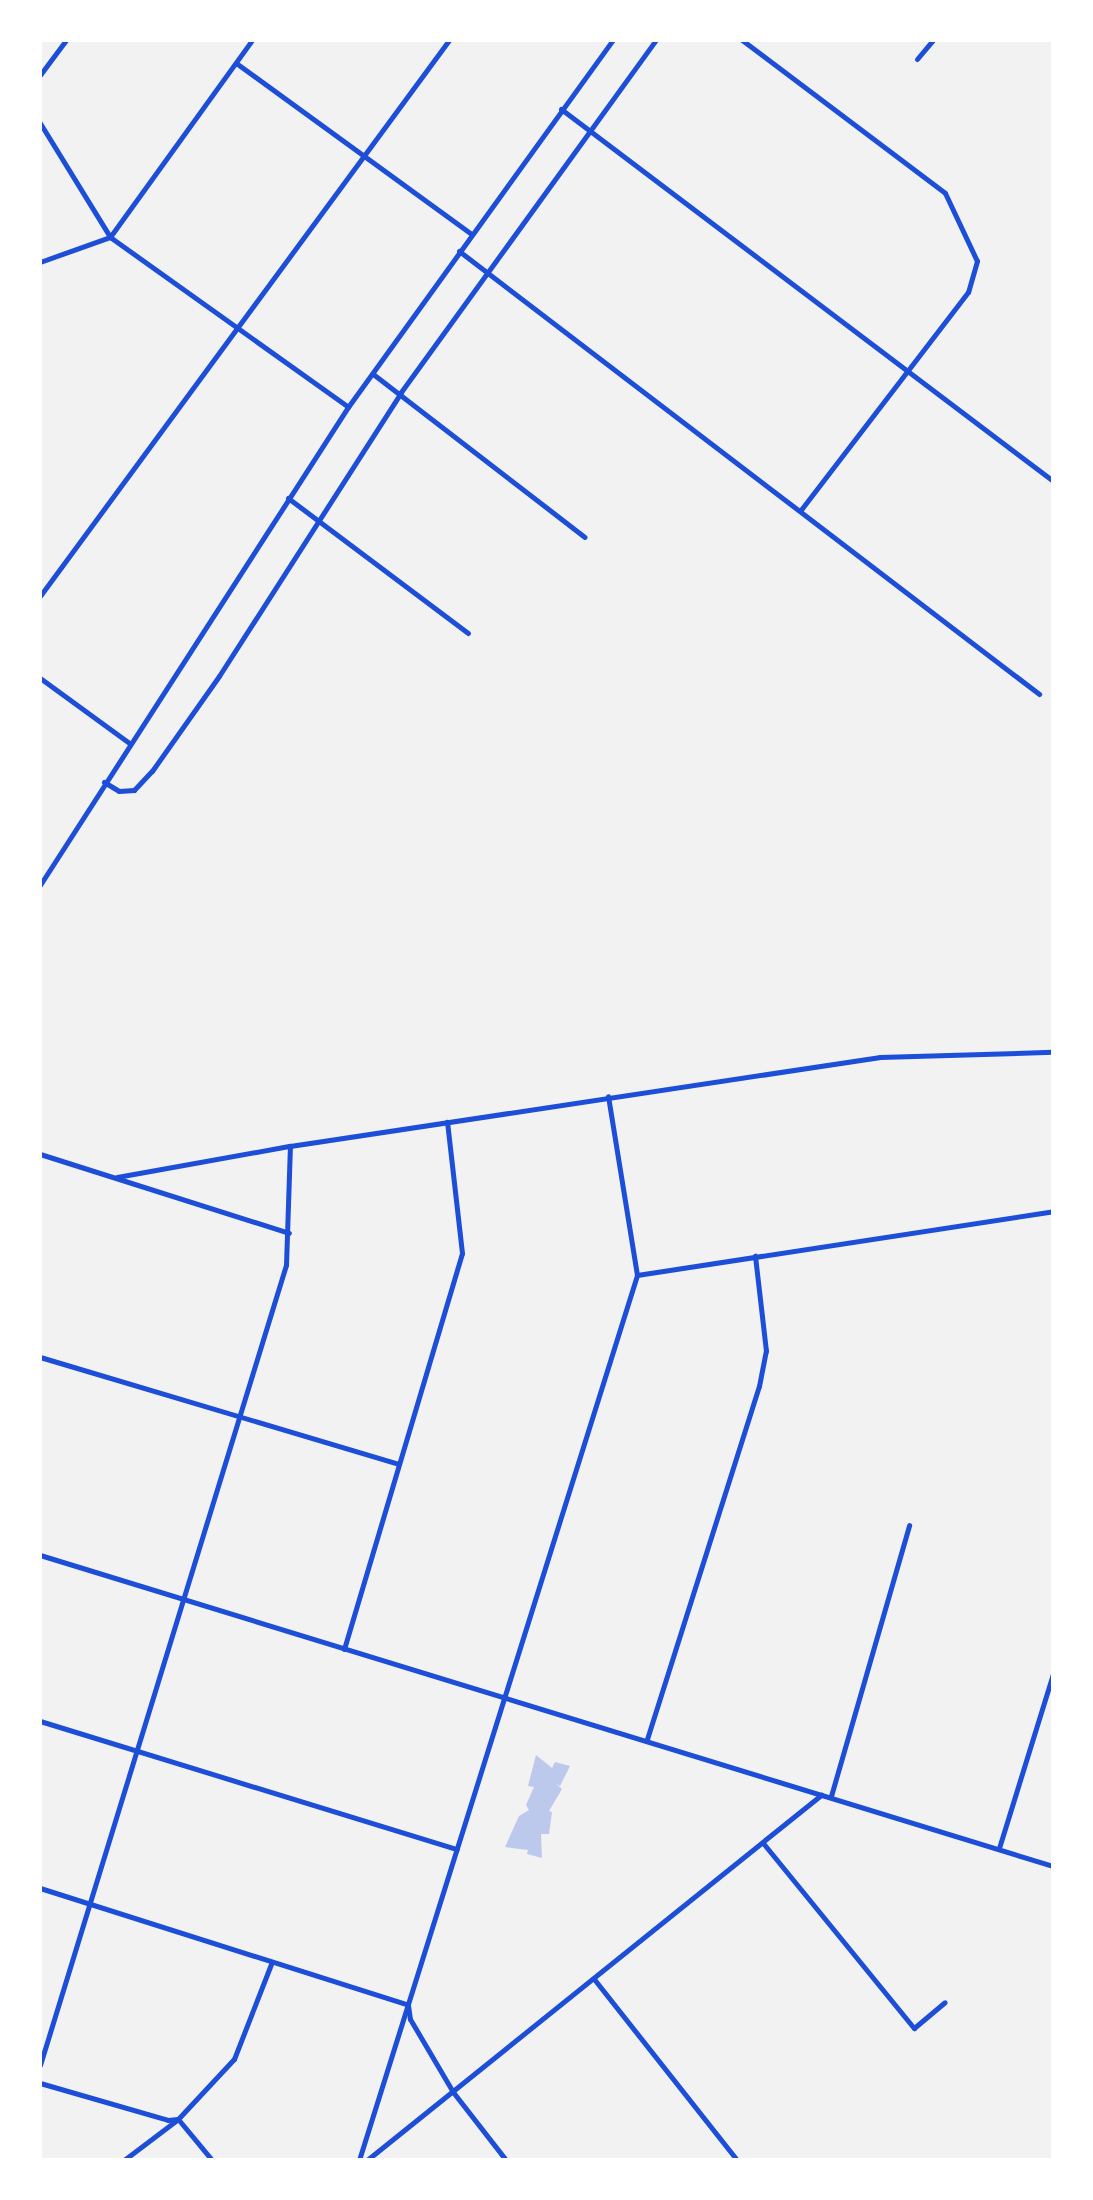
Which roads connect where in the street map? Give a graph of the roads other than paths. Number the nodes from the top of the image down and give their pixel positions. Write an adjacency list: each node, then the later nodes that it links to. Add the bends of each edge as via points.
1 (66, 40): 10 (street)
2 (252, 40): 9 (street)
3 (450, 40): 14 (street)
4 (613, 40): 11 (street)
5 (656, 40): 13 (street)
6 (742, 40): 21 (street, via 945,194 977,261 968,292)
7 (933, 40): 8 (street)
8 (918, 59)
9 (236, 63): 14 (street); 16 (street)
10 (40, 75)
11 (561, 110): 13 (street); 15 (street)
12 (40, 123): 16 (street)
13 (592, 130): 19 (street); 21 (street)
14 (364, 157): 15 (street); 20 (street)
15 (471, 234): 17 (street)
16 (110, 237): 18 (street); 20 (street)
17 (459, 252): 19 (street); 22 (street)
18 (40, 262)
19 (484, 271): 23 (street); 27 (street)
20 (238, 331): 24 (street); 30 (street)
21 (909, 373): 25 (street); 27 (street)
22 (373, 374): 23 (street); 24 (street)
23 (401, 392): 28 (street); 29 (street)
24 (348, 407): 26 (street)
25 (1053, 481)
26 (288, 498): 28 (street); 34 (street)
27 (801, 510): 33 (street)
28 (318, 518): 31 (street); 35 (street, via 152,770 134,790)
29 (585, 537)
30 (40, 596)
31 (468, 634)
32 (40, 678): 34 (street)
33 (1039, 694)
34 (129, 743): 35 (street)
35 (104, 782): 36 (street)
36 (40, 885)
37 (1053, 1052): 38 (street, via 880,1057)
38 (608, 1096): 39 (street); 46 (street)
39 (448, 1122): 40 (street); 49 (street, via 462,1252)
40 (290, 1146): 42 (street); 44 (street)
41 (40, 1154): 42 (street)
42 (118, 1177): 44 (street)
43 (1053, 1211): 45 (street)
44 (289, 1233): 48 (street, via 286,1265)
45 (755, 1256): 46 (street); 57 (street, via 766,1350 759,1386)
46 (637, 1275): 55 (street)
47 (40, 1357): 48 (street)
48 (237, 1418): 49 (street); 52 (street)
49 (398, 1464): 53 (street)
50 (909, 1525): 60 (street)
51 (40, 1555): 52 (street)
52 (182, 1598): 53 (street); 58 (street)
53 (344, 1649): 55 (street)
54 (1053, 1674): 63 (street)
55 (505, 1698): 57 (street); 62 (street)
56 (40, 1721): 58 (street)
57 (647, 1740): 59 (street)
58 (137, 1751): 62 (street); 66 (street)
59 (821, 1795): 60 (street); 61 (street)
60 (830, 1797): 63 (street)
61 (763, 1843): 68 (street); 69 (street, via 914,2028)
62 (456, 1849): 70 (street)
63 (999, 1849): 64 (street)
64 (1053, 1866)
65 (40, 1888): 66 (street)
66 (88, 1904): 67 (street); 71 (street)
67 (271, 1963): 70 (street); 74 (street, via 234,2059)
68 (594, 1979): 73 (street); 80 (street)
69 (945, 2002)
70 (408, 2004): 73 (street, via 410,2019); 77 (street)
71 (40, 2065)
72 (40, 2082): 74 (street)
73 (453, 2092): 78 (street); 79 (street)
74 (178, 2119): 75 (street); 76 (street)
75 (124, 2160)
76 (212, 2160)
77 (358, 2160)
78 (367, 2160)
79 (506, 2160)
80 (737, 2160)

